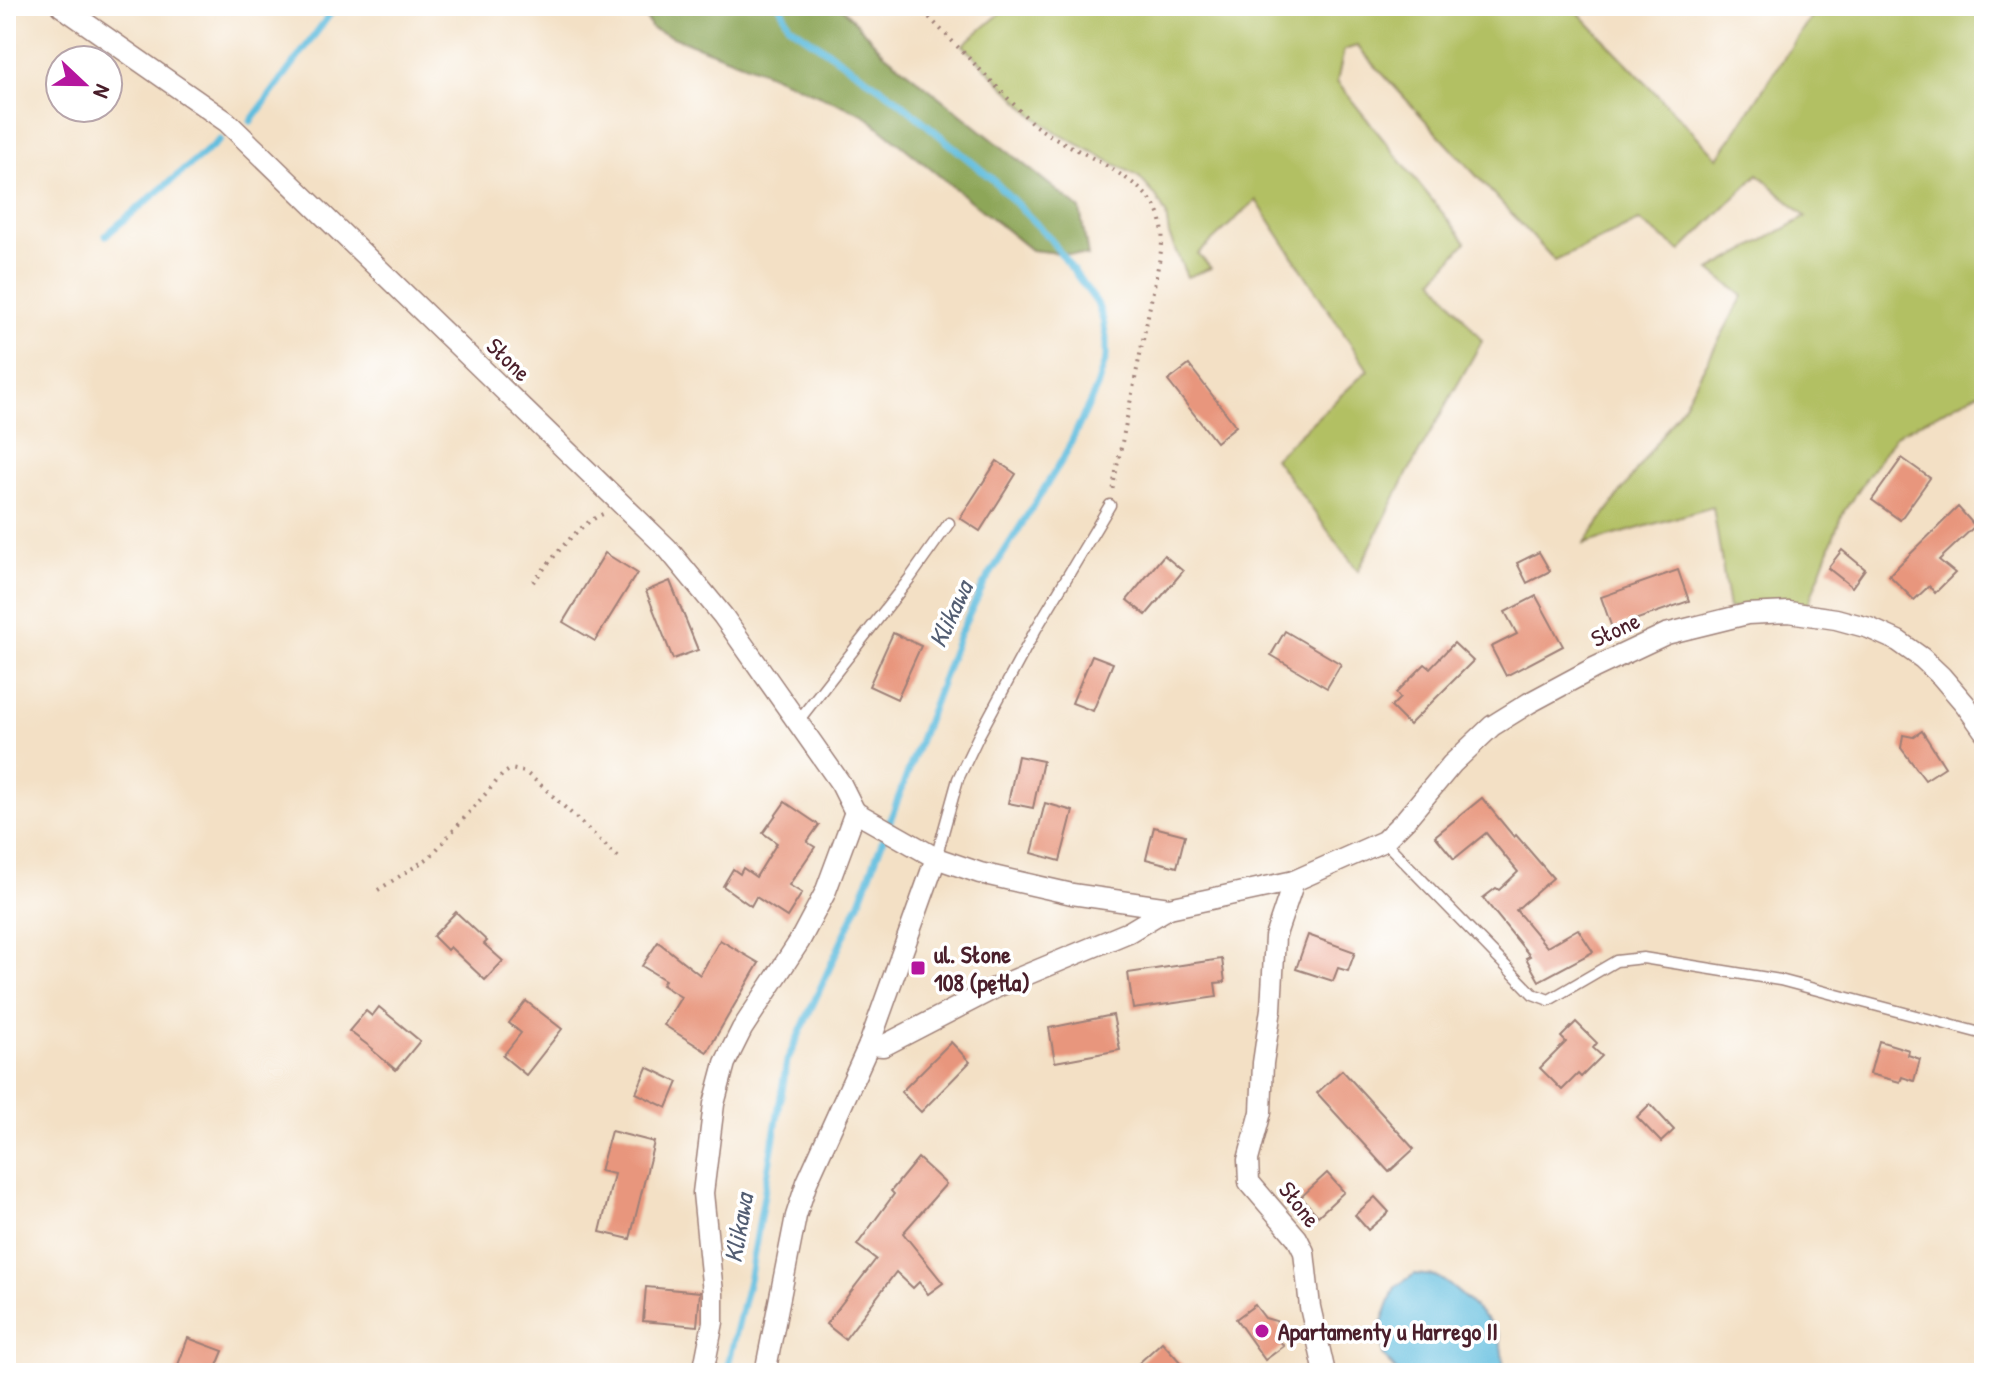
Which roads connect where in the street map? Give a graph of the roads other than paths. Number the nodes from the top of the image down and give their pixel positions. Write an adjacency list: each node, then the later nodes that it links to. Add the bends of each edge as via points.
1 (61, 6): 4 (street, Słone, via 227,122 625,507 723,616)
2 (1110, 505): 8 (lane, via 978,737 958,779)
3 (949, 523): 4 (lane)
4 (798, 721): 6 (street, Słone)
5 (1984, 731): 7 (street, Słone, via 1941,676 1898,641 1836,619 1789,612 1747,614 1666,634 1492,726)
6 (855, 812): 8 (street, Słone); 13 (street, via 825,893 725,1063 714,1104 703,1193 713,1293)
7 (1384, 841): 9 (street, Słone); 11 (lane, via 1533,994 1549,1000 1616,961 1643,958 1780,980)
8 (936, 858): 10 (street, Słone, via 1072,894); 12 (street)
9 (1294, 881): 10 (street, Słone); 15 (street, Słone, via 1275,937 1261,1112 1248,1160 1249,1182 1304,1252)
10 (1169, 908): 12 (street, Słone, via 1129,932 997,987 883,1046)
11 (1984, 1034)
12 (869, 1045): 14 (street, via 796,1216)
13 (703, 1373)
14 (765, 1373)
15 (1325, 1373)

